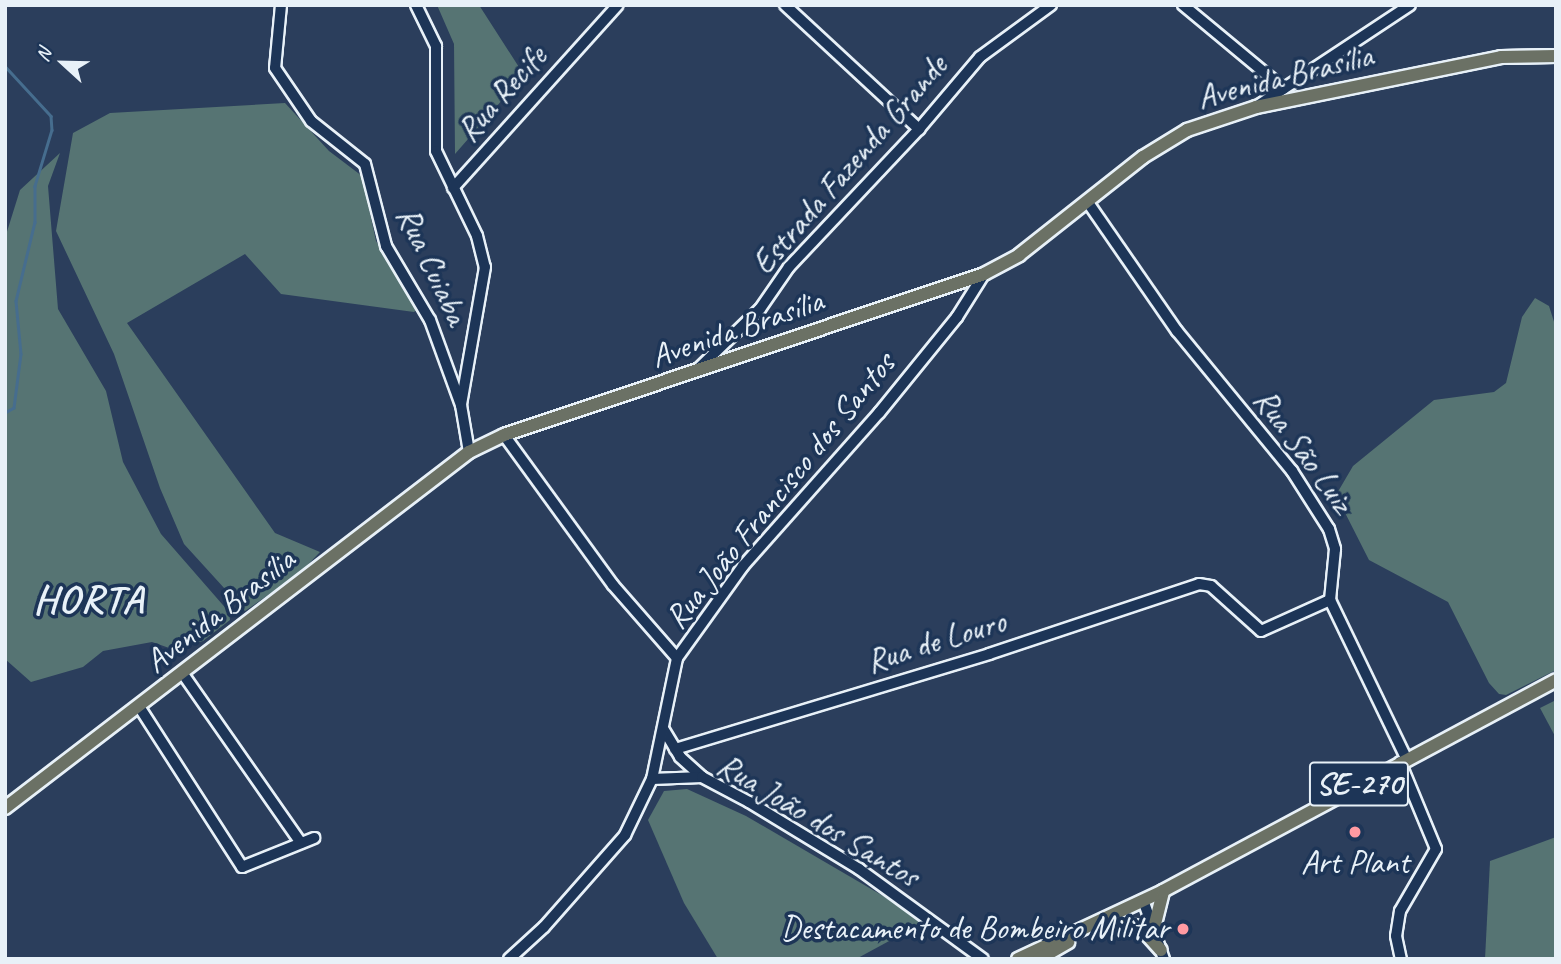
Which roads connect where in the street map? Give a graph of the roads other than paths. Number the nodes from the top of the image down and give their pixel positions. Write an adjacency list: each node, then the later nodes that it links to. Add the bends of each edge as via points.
1 (281, 5): 16 (street, Rua Cuiaba, via 274,66 291,96 321,131 365,164 386,246 430,320)
2 (416, 5): 12 (street, via 436,46 436,150)
3 (618, 5): 12 (street, Rua Recife)
4 (785, 5): 11 (street)
5 (1051, 5): 11 (street, Estrada Fazenda Grande, via 979,57)
6 (1183, 5): 9 (street)
7 (1410, 5): 9 (street)
8 (1556, 56): 10 (main road, Avenida Brasília, via 1501,57)
9 (1284, 89): 10 (street)
10 (1256, 107): 13 (main road, Avenida Brasília, via 1186,130 1143,157)
11 (919, 129): 15 (street, Estrada Fazenda Grande, via 789,267 756,314)
12 (453, 188): 16 (street, via 477,236 485,267)
13 (1089, 204): 14 (main road, Avenida Brasília); 19 (street, Rua São Luiz, via 1177,331 1287,465 1322,519 1335,549)
14 (985, 274): 15 (main road, Avenida Brasília); 20 (street, Rua João Francisco dos Santos, via 879,413 739,572)
15 (697, 370): 17 (main road, Avenida Brasília)
16 (461, 405): 18 (street)
17 (504, 435): 18 (main road, Avenida Brasília); 20 (street, via 613,585)
18 (469, 452): 21 (main road, Avenida Brasília)
19 (1330, 600): 25 (street, Rua de Louro, via 1265,630 1256,629 1212,586 1199,584 989,654); 26 (street)
20 (677, 658): 24 (street, Rua João Francisco dos Santos)
21 (183, 674): 23 (main road, Avenida Brasília); 31 (street)
22 (1556, 680): 26 (main road, SE-270)
23 (140, 708): 29 (main road, Avenida Brasília); 31 (street, via 242,867)
24 (664, 730): 25 (street); 28 (street, Rua João Francisco dos Santos)
25 (675, 749): 27 (street)
26 (1403, 760): 32 (main road, SE-270); 42 (street, via 1436,849 1398,918)
27 (702, 776): 28 (street, Rua João dos Santos); 39 (street, Rua João dos Santos, via 859,869)
28 (652, 779): 38 (street, Rua João Francisco dos Santos, via 616,848)
29 (5, 808)
30 (314, 838): 31 (street)
31 (301, 843)
32 (1163, 891): 33 (main road, SE-270); 36 (main road)
33 (1143, 900): 34 (main road, SE-270); 36 (street)
34 (1128, 908): 35 (main road, SE-270); 40 (main road, SE-270)
35 (1109, 921): 37 (main road, via 1140,927); 41 (main road, SE-270)
36 (1154, 928): 37 (street)
37 (1163, 954)
38 (509, 959)
39 (983, 959)
40 (1018, 959)
41 (1038, 959)
42 (1401, 959)

